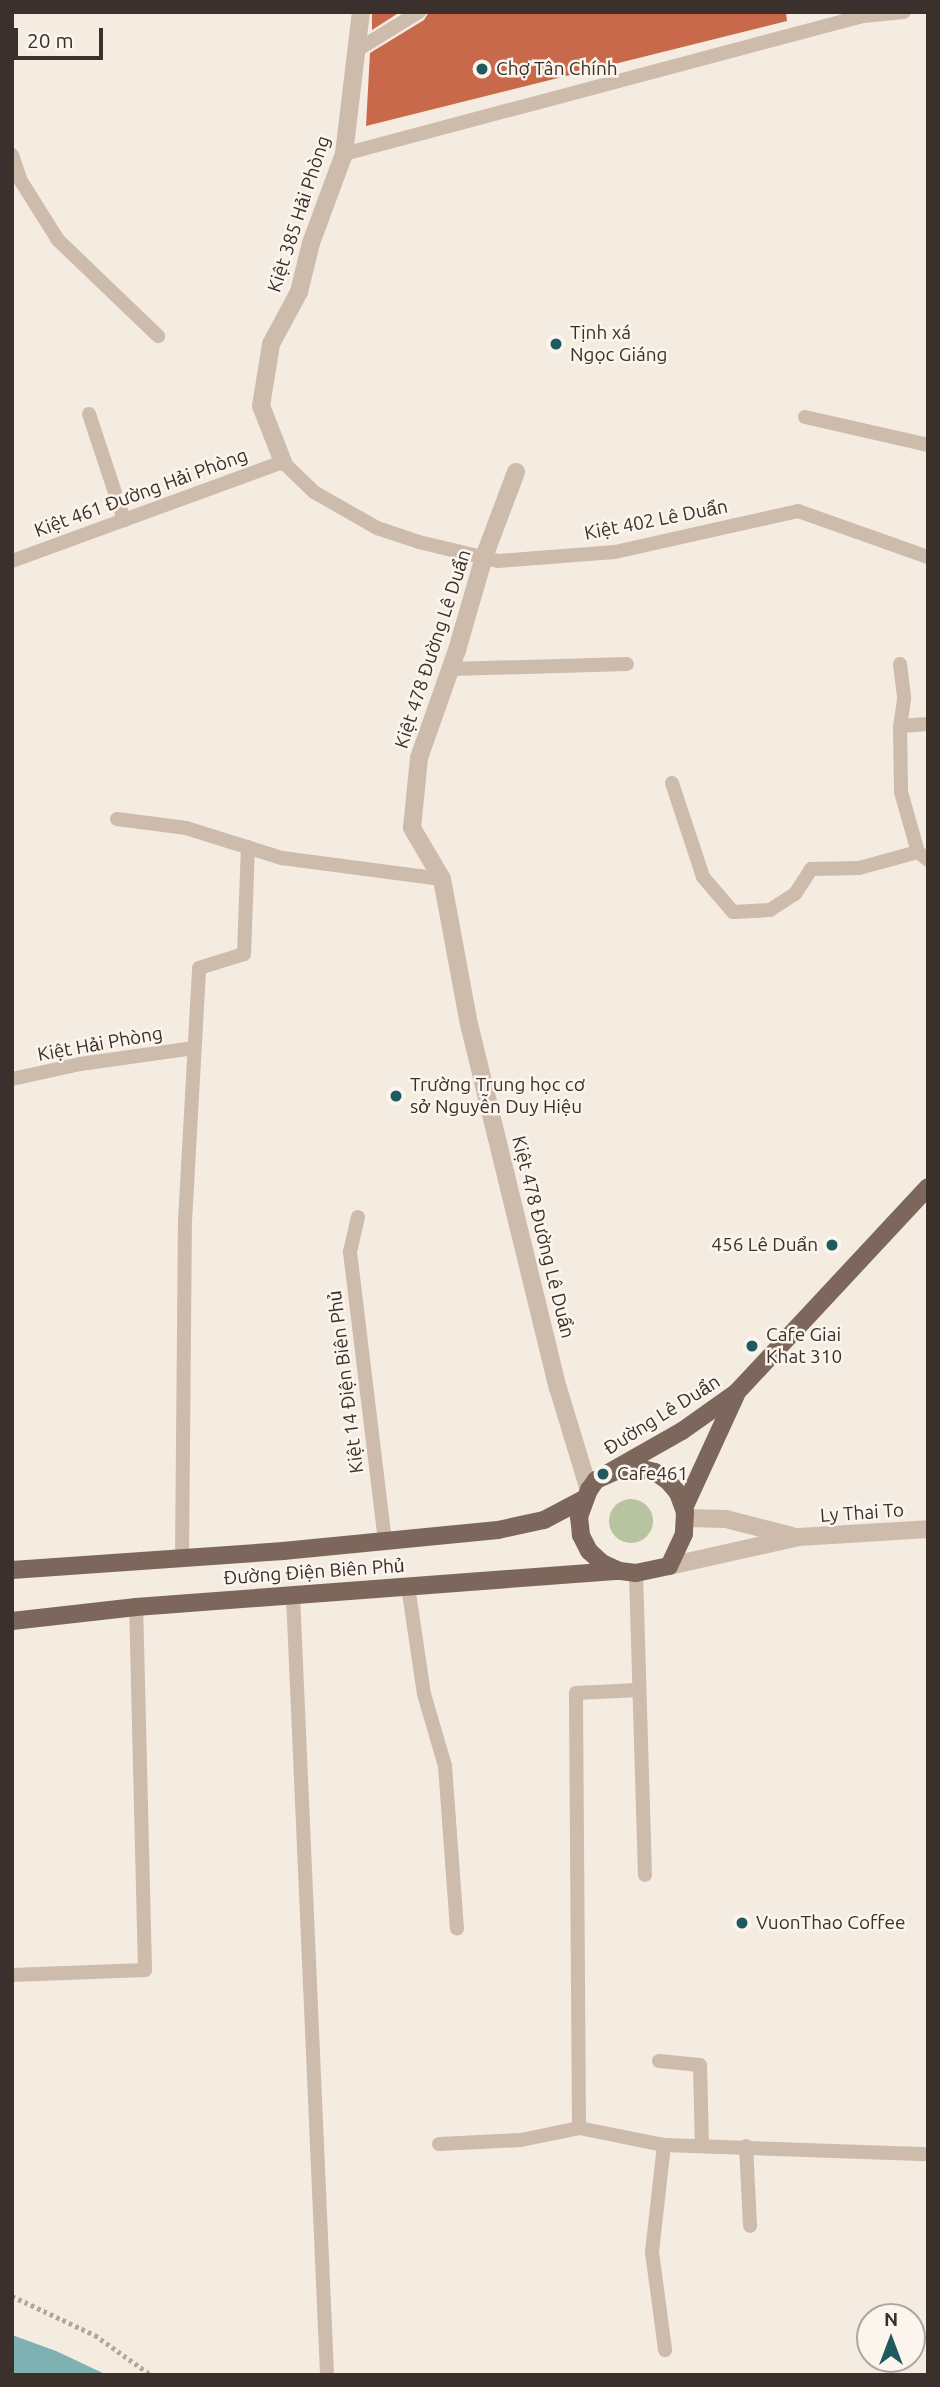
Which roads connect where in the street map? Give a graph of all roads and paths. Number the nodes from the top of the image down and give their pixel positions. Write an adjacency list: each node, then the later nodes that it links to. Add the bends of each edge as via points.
1 (361, 12): 4 (street, Kiệt 385 Hải Phòng)
2 (419, 12): 4 (lane)
3 (904, 12): 5 (lane, via 863,16)
4 (357, 50): 5 (street, Kiệt 385 Hải Phòng)
5 (344, 154): 11 (street, Kiệt 385 Hải Phòng, via 311,243 299,292 271,344 261,406)
6 (12, 155): 7 (lane, via 21,181 58,240)
7 (158, 335)
8 (89, 414): 13 (lane)
9 (804, 417): 10 (lane)
10 (928, 445)
11 (283, 462): 13 (lane, Kiệt 461 Đường Hải Phòng); 14 (lane, Kiệt 402 Lê Duẩn, via 314,492 377,528)
12 (516, 472): 14 (street, Kiệt 478 Đường Lê Duẩn)
13 (124, 520): 16 (lane, Kiệt 461 Đường Hải Phòng)
14 (484, 557): 15 (lane, Kiệt 402 Lê Duẩn, via 499,561 615,552 798,511); 19 (street, Kiệt 478 Đường Lê Duẩn)
15 (928, 557)
16 (12, 561)
17 (627, 664): 19 (lane)
18 (900, 664): 21 (lane, via 904,699)
19 (450, 669): 26 (street, Kiệt 478 Đường Lê Duẩn, via 418,758 412,828)
20 (928, 724): 21 (lane)
21 (900, 726): 25 (lane, via 901,792)
22 (672, 783): 25 (lane, via 703,877 733,912 770,910 795,894 811,869 859,867)
23 (117, 820): 24 (lane, via 186,828)
24 (248, 847): 26 (lane, via 282,858); 27 (lane, via 244,954 199,968)
25 (923, 856)
26 (442, 879): 33 (street, Kiệt 478 Đường Lê Duẩn, via 472,1038)
27 (194, 1048): 28 (lane, Kiệt Hải Phòng); 38 (lane, via 185,1221)
28 (12, 1079)
29 (928, 1187): 31 (main road, Đường Lê Duẩn)
30 (358, 1217): 37 (lane, Kiệt 14 Điện Biên Phủ, via 351,1252)
31 (737, 1392): 32 (main road, Đường Lê Duẩn, via 682,1431); 34 (main road, Đường Lê Duẩn)
32 (608, 1473): 33 (main road, via 596,1480); 34 (main road, via 631,1468 655,1472 668,1481)
33 (586, 1495): 37 (main road, Đường Điện Biên Phủ, via 544,1520 498,1530); 41 (main road, via 579,1517 581,1535 596,1557)
34 (685, 1513): 36 (street); 39 (main road, via 684,1534)
35 (928, 1530): 36 (street, Ly Thai To)
36 (799, 1537): 39 (street)
37 (385, 1542): 38 (main road, Đường Điện Biên Phủ)
38 (182, 1559): 40 (main road, Đường Điện Biên Phủ)
39 (668, 1566): 41 (main road)
40 (12, 1570)
41 (628, 1572): 42 (main road, Đường Điện Biên Phủ); 46 (lane)
42 (408, 1586): 43 (main road, Đường Điện Biên Phủ); 48 (lane, via 424,1694 445,1766)
43 (293, 1595): 44 (main road, Đường Điện Biên Phủ); 61 (lane)
44 (136, 1606): 45 (main road, Đường Điện Biên Phủ); 49 (lane, via 145,1970)
45 (12, 1621)
46 (638, 1690): 47 (lane); 51 (lane, via 576,1693)
47 (645, 1875)
48 (457, 1929)
49 (12, 1975)
50 (659, 2061): 54 (lane, via 700,2065)
51 (579, 2128): 52 (lane, via 522,2140); 53 (lane)
52 (439, 2144)
53 (664, 2144): 54 (lane); 59 (lane, via 652,2252)
54 (702, 2146): 55 (lane)
55 (746, 2147): 56 (lane); 57 (lane)
56 (928, 2154)
57 (750, 2226)
58 (12, 2296): 60 (path, via 95,2335)
59 (665, 2350)
60 (151, 2375)
61 (327, 2375)

